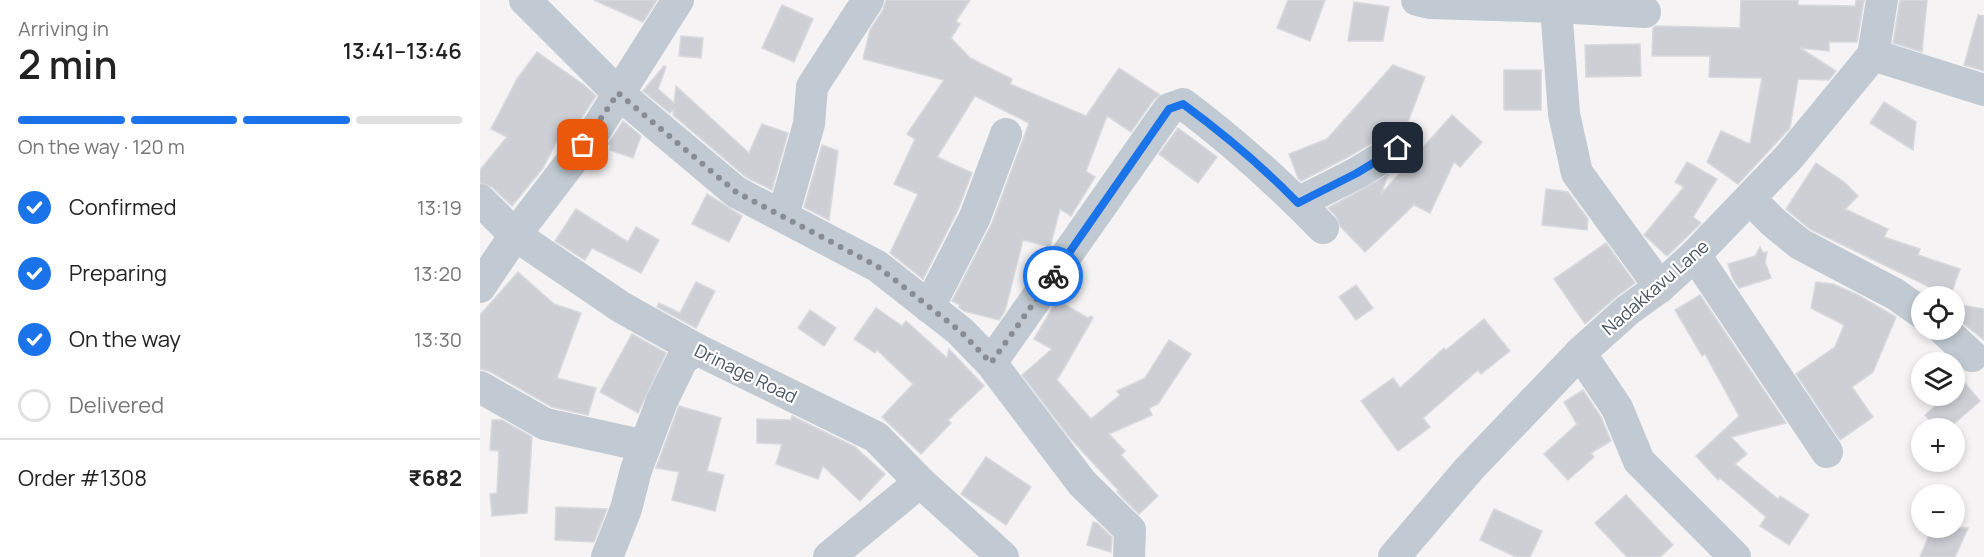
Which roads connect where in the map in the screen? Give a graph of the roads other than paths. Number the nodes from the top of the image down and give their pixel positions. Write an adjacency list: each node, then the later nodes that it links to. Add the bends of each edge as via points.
1 (525, 0): 10 (street)
2 (678, 0): 10 (street)
3 (868, 0): 16 (street, via 812,87 809,124)
4 (1417, 0): 6 (street)
5 (1882, 0): 8 (street)
6 (1557, 3): 7 (street); 21 (street, via 1564,114 1577,173)
7 (1645, 12)
8 (1873, 55): 9 (street); 13 (street, Nadakkavu Lane)
9 (1984, 90)
10 (618, 93): 16 (street, via 736,192); 18 (street, via 597,128)
11 (1006, 134): 23 (street, via 975,217)
12 (1398, 148): 15 (street)
13 (1750, 199): 19 (street, Nadakkavu Lane); 22 (street, via 1800,244)
14 (480, 200): 18 (street, Drinage Road)
15 (1298, 203): 17 (street); 28 (street, via 1183,104 1169,109)
16 (783, 216): 23 (street, via 877,266)
17 (1323, 228)
18 (515, 234): 20 (street); 25 (street, Drinage Road, via 621,307)
19 (1695, 255): 21 (street, Nadakkavu Lane); 31 (street)
20 (480, 287)
21 (1660, 287): 26 (street, Nadakkavu Lane)
22 (1911, 305)
23 (929, 307): 28 (street)
24 (1955, 340): 27 (street)
25 (696, 349): 30 (street, via 682,360); 32 (street, Drinage Road, via 876,437)
26 (1580, 353): 37 (street, Nadakkavu Lane, via 1469,469); 38 (street, via 1617,408 1639,461)
27 (1972, 356)
28 (991, 363): 36 (street, via 1082,483 1130,530)
29 (480, 387): 30 (street, via 545,424)
30 (645, 446): 33 (street)
31 (1827, 452)
32 (920, 482): 34 (street); 35 (street, Drinage Road)
33 (606, 557)
34 (829, 557)
35 (1003, 557)
36 (1129, 557)
37 (1394, 557)
38 (1735, 557)

